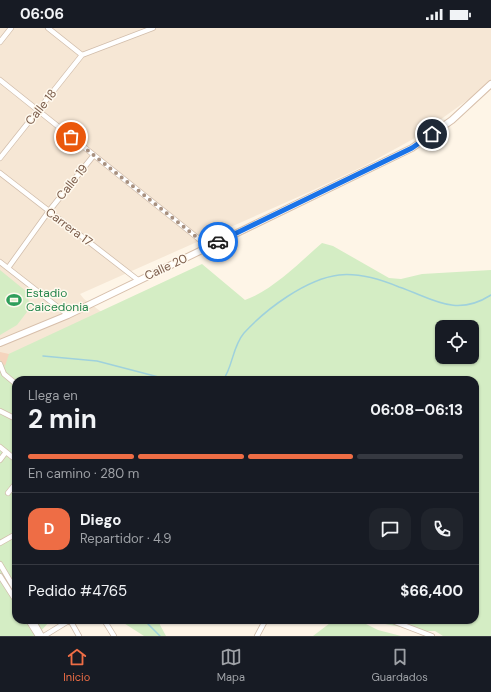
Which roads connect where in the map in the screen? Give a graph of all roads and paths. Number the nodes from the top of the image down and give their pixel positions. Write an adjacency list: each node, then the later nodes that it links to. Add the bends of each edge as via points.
1 (11, 28): 4 (street)
2 (48, 28): 5 (street)
3 (153, 28): 5 (street)
4 (0, 42)
5 (82, 55): 8 (street, Calle 18)
6 (0, 80): 8 (street)
7 (491, 84): 13 (main road, Calle 20, via 452,120 412,148)
8 (38, 111): 9 (street); 10 (street, Calle 18)
9 (94, 155): 12 (street, Calle 19); 13 (street)
10 (0, 158)
11 (0, 173): 12 (street, Carrera 17)
12 (49, 211): 15 (street, Calle 19); 16 (street, Carrera 17)
13 (209, 247): 16 (main road, Calle 20)
14 (0, 262): 15 (street)
15 (8, 268): 17 (street)
16 (138, 280): 17 (main road, Calle 20)
17 (68, 316): 18 (main road, Calle 20)
18 (0, 343)
19 (0, 364): 20 (street, via 4,374)
20 (12, 381)
21 (0, 411): 22 (street)
22 (12, 417)
23 (0, 447): 24 (street)
24 (6, 452): 25 (street); 26 (street)
25 (12, 457)
26 (0, 460)
27 (12, 488): 28 (street)
28 (8, 493)
29 (12, 537): 30 (street)
30 (0, 543)
31 (0, 564): 33 (street)
32 (0, 576): 34 (street)
33 (12, 584)
34 (12, 595)
35 (30, 624): 42 (street)
36 (36, 624): 43 (street)
37 (63, 624): 43 (street)
38 (72, 624): 44 (street)
39 (106, 624): 45 (street)
40 (262, 624): 46 (street)
41 (400, 624): 47 (street)
42 (38, 636)
43 (43, 636)
44 (79, 636)
45 (114, 636)
46 (257, 636)
47 (432, 636)

